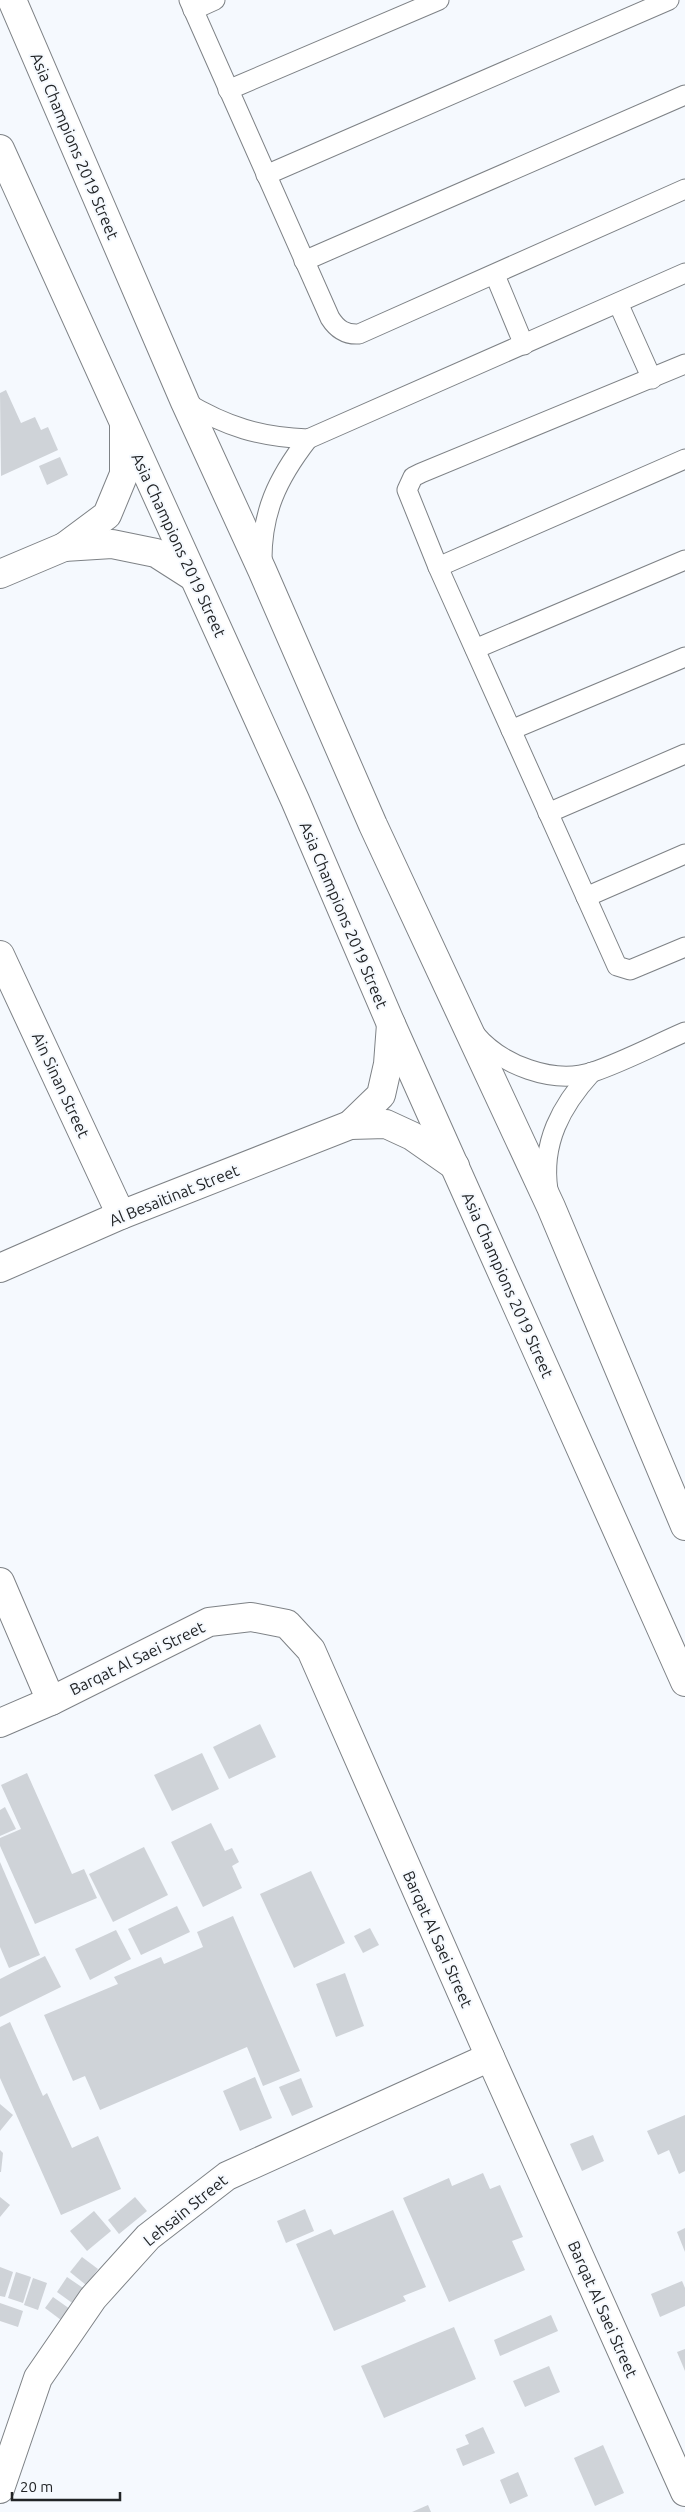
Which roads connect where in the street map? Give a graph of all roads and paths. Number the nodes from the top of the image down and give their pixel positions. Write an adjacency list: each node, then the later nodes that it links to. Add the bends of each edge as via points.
1 (12, 0): 18 (main road, Asia Champions 2019 Street)
2 (214, 0): 5 (lane)
3 (439, 0): 6 (lane)
4 (669, 0): 9 (lane)
5 (191, 5): 6 (lane)
6 (228, 90): 9 (lane)
7 (685, 95): 11 (lane)
8 (0, 149): 19 (main road, Asia Champions 2019 Street)
9 (266, 175): 11 (lane)
10 (685, 189): 13 (lane)
11 (304, 261): 13 (lane, via 333,323 351,334 359,334)
12 (685, 273): 14 (lane)
13 (494, 275): 15 (lane)
14 (618, 303): 15 (lane); 17 (lane)
15 (524, 345): 20 (lane)
16 (685, 364): 17 (lane)
17 (652, 379): 24 (lane, via 413,477 408,484 409,496)
18 (185, 402): 20 (lane, via 231,426 256,434); 25 (main road, Asia Champions 2019 Street)
19 (124, 426): 22 (main road, via 124,474 107,515); 27 (main road, Asia Champions 2019 Street)
20 (308, 439): 25 (lane, via 290,462 273,496 262,542)
21 (685, 459): 24 (lane)
22 (64, 547): 26 (main road); 27 (main road, via 112,544 156,553)
23 (685, 560): 28 (lane)
24 (438, 567): 28 (lane)
25 (262, 570): 37 (main road, Asia Champions 2019 Street, via 373,825)
26 (0, 574)
27 (192, 576): 38 (main road, Asia Champions 2019 Street, via 295,800)
28 (475, 649): 30 (lane)
29 (685, 657): 30 (lane)
30 (511, 730): 32 (lane)
31 (685, 754): 32 (lane)
32 (548, 813): 34 (lane)
33 (685, 854): 34 (lane)
34 (586, 897): 35 (lane, via 617,966 623,970)
35 (685, 947)
36 (0, 955): 44 (main road, Ain Sinan Street)
37 (464, 1022): 40 (lane, via 483,1044 507,1060 534,1071 563,1075); 43 (main road, Asia Champions 2019 Street)
38 (391, 1024): 41 (main road, Al Besaitinat Street, via 388,1064 381,1095); 42 (main road, Asia Champions 2019 Street)
39 (685, 1032): 40 (lane)
40 (592, 1072): 43 (lane, via 572,1094 557,1120 548,1148 546,1178)
41 (350, 1126): 42 (main road, Al Besaitinat Street, via 386,1124 412,1136); 44 (main road, Al Besaitinat Street)
42 (455, 1166): 48 (main road, Asia Champions 2019 Street)
43 (550, 1207): 46 (main road, Asia Champions 2019 Street)
44 (121, 1216): 45 (main road, Al Besaitinat Street)
45 (0, 1268)
46 (685, 1526)
47 (0, 1582): 49 (main road, Barqat Al Saei Street)
48 (685, 1682)
49 (51, 1701): 50 (main road, Barqat Al Saei Street); 51 (main road, Barqat Al Saei Street, via 208,1622 251,1617 287,1624 311,1650)
50 (0, 1723)
51 (490, 2057): 52 (main road, Lehsain Street, via 227,2176 148,2237 93,2298 38,2378); 53 (main road, Barqat Al Saei Street)
52 (0, 2489)
53 (685, 2492)

